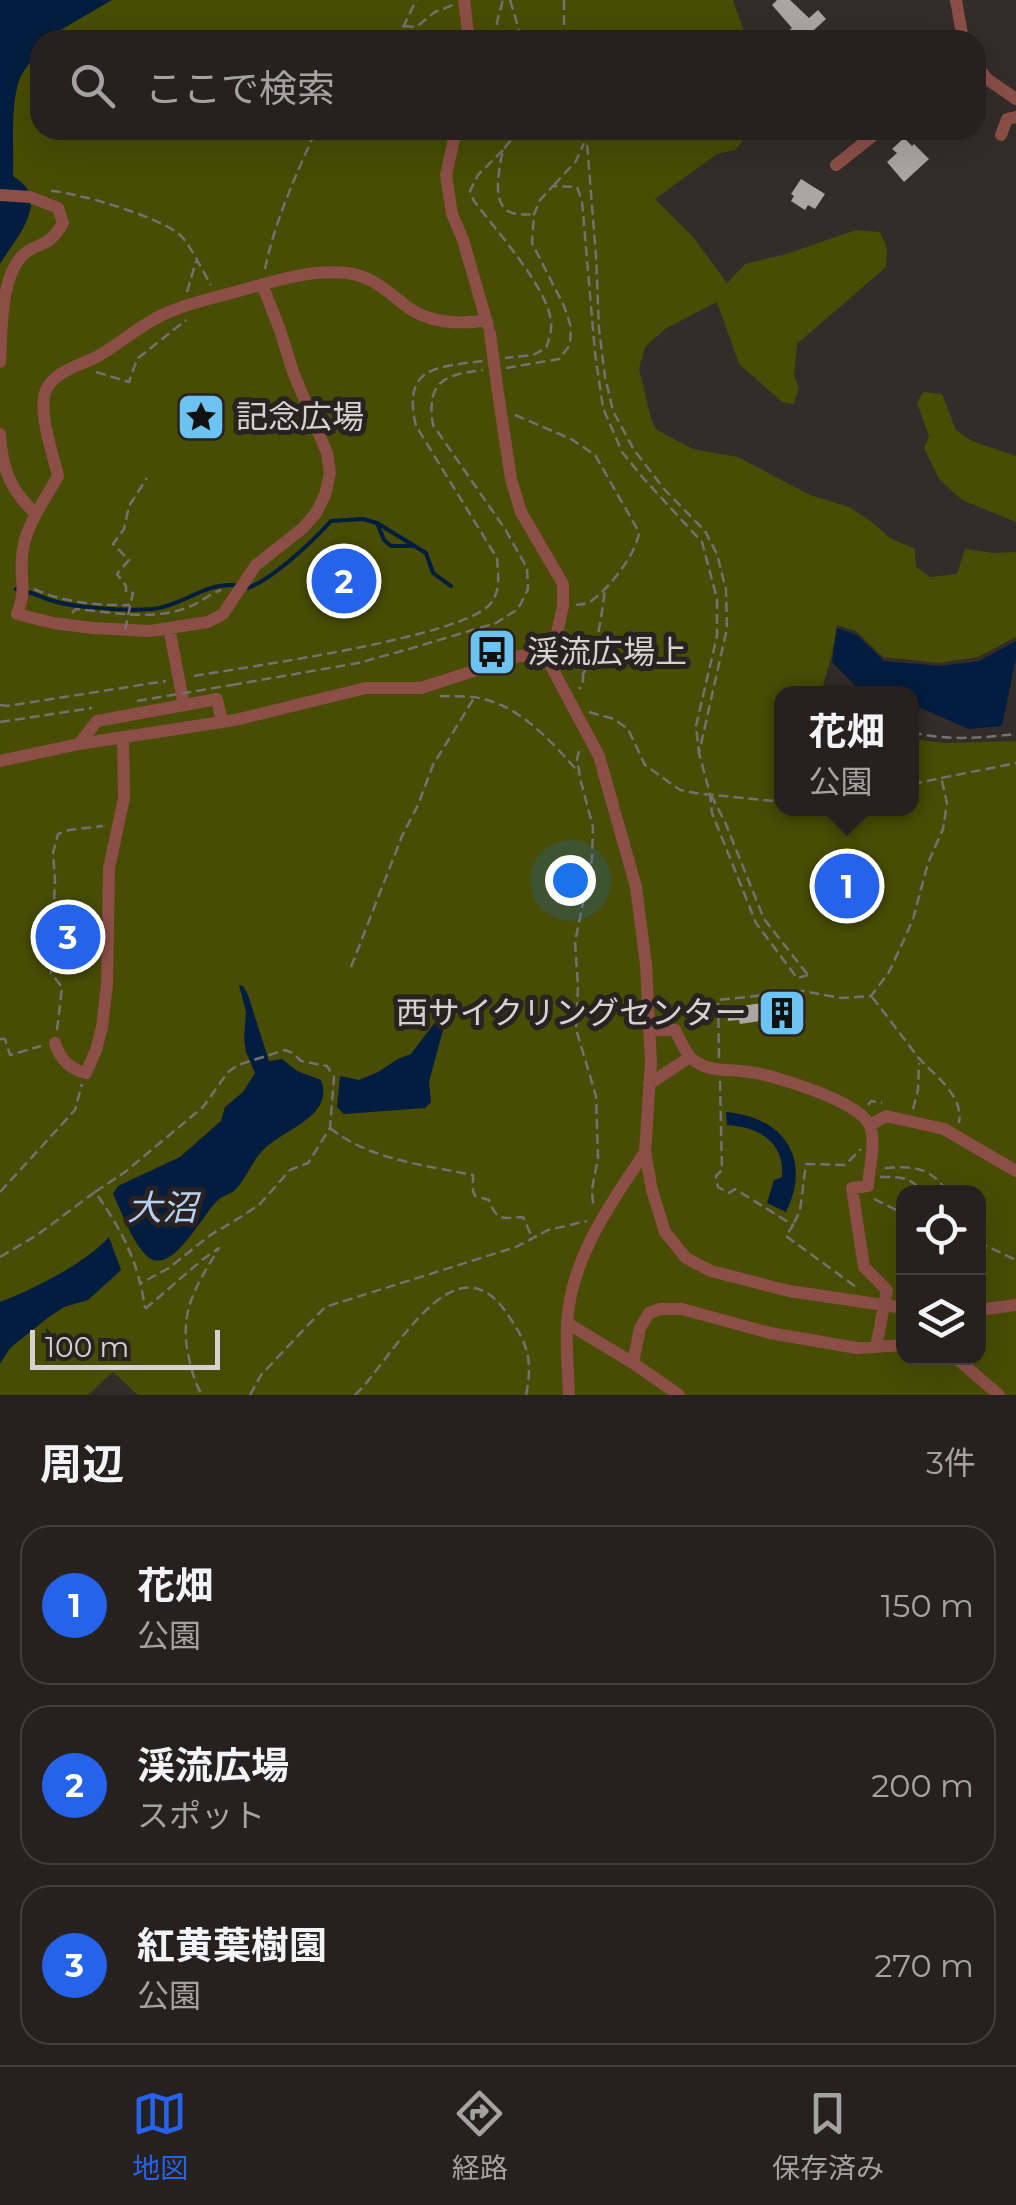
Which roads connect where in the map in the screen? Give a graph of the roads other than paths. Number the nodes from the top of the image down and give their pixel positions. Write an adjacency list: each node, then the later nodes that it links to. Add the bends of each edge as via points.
1 (464, 0): 3 (street)
2 (956, 0): 4 (street)
3 (467, 30)
4 (961, 30)
5 (986, 79): 6 (street)
6 (1016, 99)
7 (1016, 117): 8 (street, via 1007,119)
8 (1000, 134)
9 (454, 140): 14 (street, via 446,175 452,214)
10 (867, 140): 11 (street)
11 (836, 164)
12 (0, 195): 15 (street, via 58,208 64,223 54,240 22,255 6,282)
13 (262, 284): 14 (street, via 316,272 364,276 429,318); 17 (street, via 165,314 48,386 44,421 58,476); 18 (street, via 327,453 325,496 303,528 256,565 222,614)
14 (488, 326): 19 (street, bridge, via 511,479 521,512 563,584 563,606)
15 (0, 362)
16 (0, 434): 17 (street, via 1,461 20,499)
17 (36, 514): 18 (street, via 22,556 17,614 125,630)
18 (169, 628): 20 (street)
19 (545, 654): 21 (street, via 420,688 366,688); 25 (street, via 599,756 636,887)
20 (184, 705): 21 (street, via 217,699); 23 (street, via 96,721)
21 (222, 722): 22 (street)
22 (123, 737): 23 (street); 26 (street, via 124,798 109,868 108,984 86,1073 59,1056)
23 (79, 744): 24 (street)
24 (0, 761)
25 (650, 1030): 27 (street, via 674,1030); 28 (street)
26 (55, 1043)
27 (690, 1057): 28 (street); 29 (street, via 719,1070 800,1085 851,1108)
28 (650, 1084): 30 (street)
29 (871, 1131): 31 (street, via 886,1116 944,1128); 33 (street, via 869,1178 852,1188 864,1266 886,1290)
30 (644, 1152): 33 (street, via 666,1232 686,1258 758,1283); 36 (street, via 582,1257)
31 (1016, 1171)
32 (1016, 1306): 35 (street)
33 (883, 1307): 34 (street); 38 (street)
34 (896, 1308)
35 (986, 1309)
36 (567, 1323): 39 (street); 41 (street)
37 (896, 1346): 38 (street)
38 (876, 1347): 39 (street, via 660,1309 640,1328)
39 (632, 1363): 42 (street)
40 (964, 1365): 43 (street)
41 (569, 1395)
42 (679, 1395)
43 (999, 1395)

